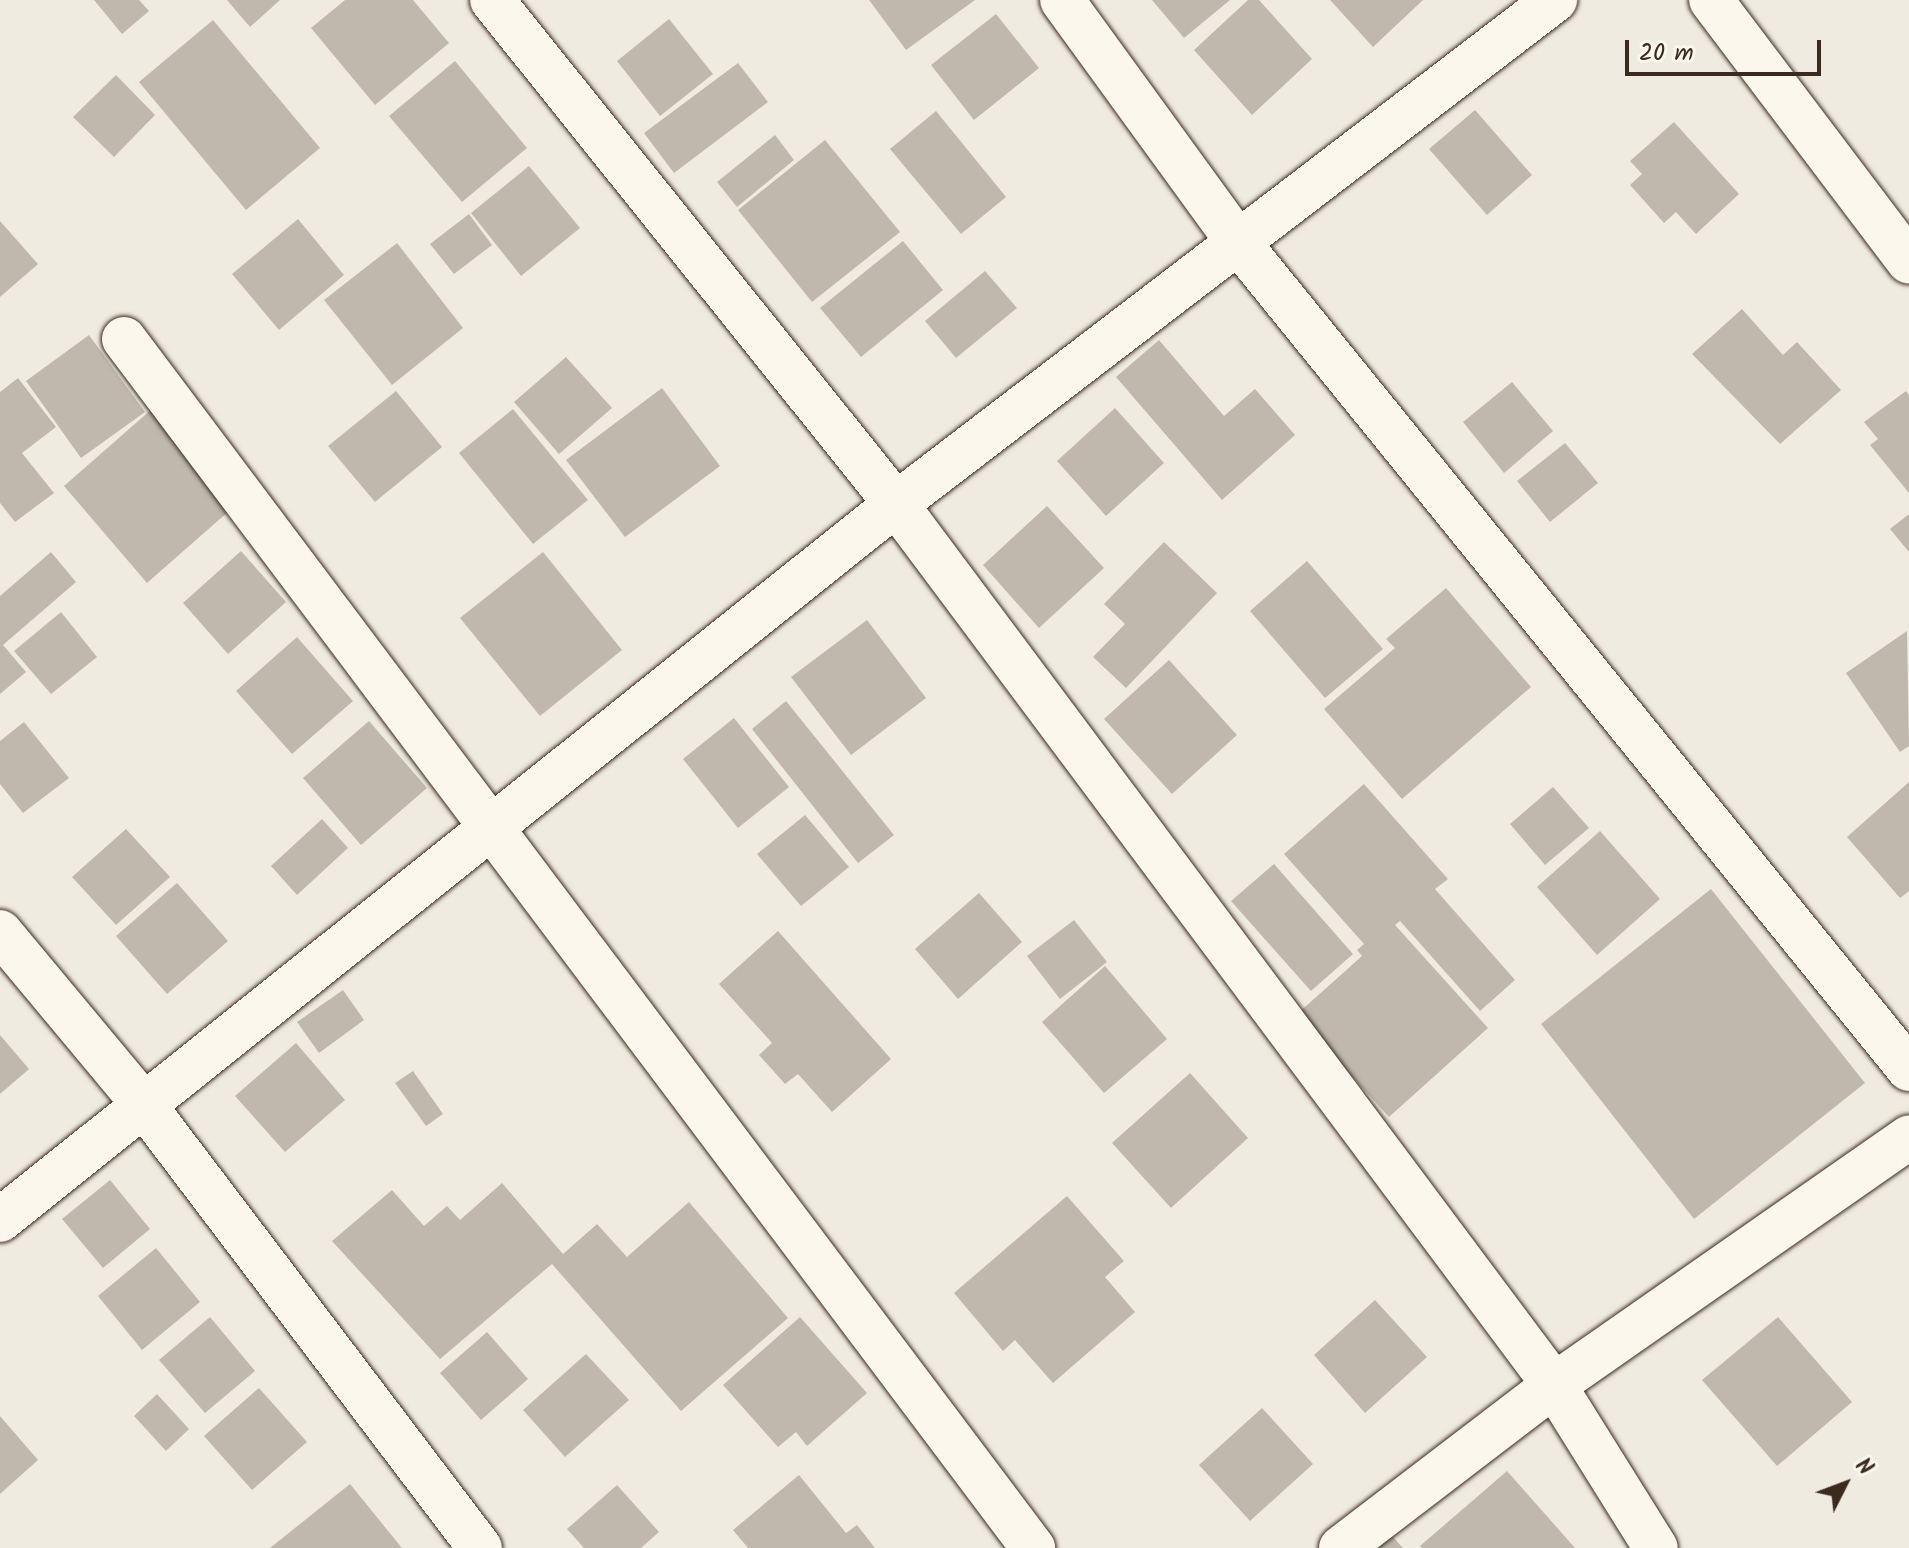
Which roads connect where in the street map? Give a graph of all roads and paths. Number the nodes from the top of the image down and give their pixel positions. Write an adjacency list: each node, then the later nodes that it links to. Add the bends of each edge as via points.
1 (492, 0): 8 (street)
2 (1062, 0): 5 (street)
3 (1555, 0): 5 (street)
4 (1711, 0): 6 (street)
5 (1238, 242): 8 (street); 11 (street)
6 (1909, 262)
7 (124, 339): 9 (street)
8 (896, 504): 9 (street); 15 (street)
9 (491, 828): 12 (street); 17 (street)
10 (0, 932): 12 (street)
11 (1909, 1069)
12 (144, 1105): 14 (street); 16 (street)
13 (1909, 1137): 15 (street)
14 (0, 1220)
15 (1554, 1385): 18 (street); 19 (street)
16 (480, 1548)
17 (1033, 1548)
18 (1341, 1548)
19 (1656, 1548)

